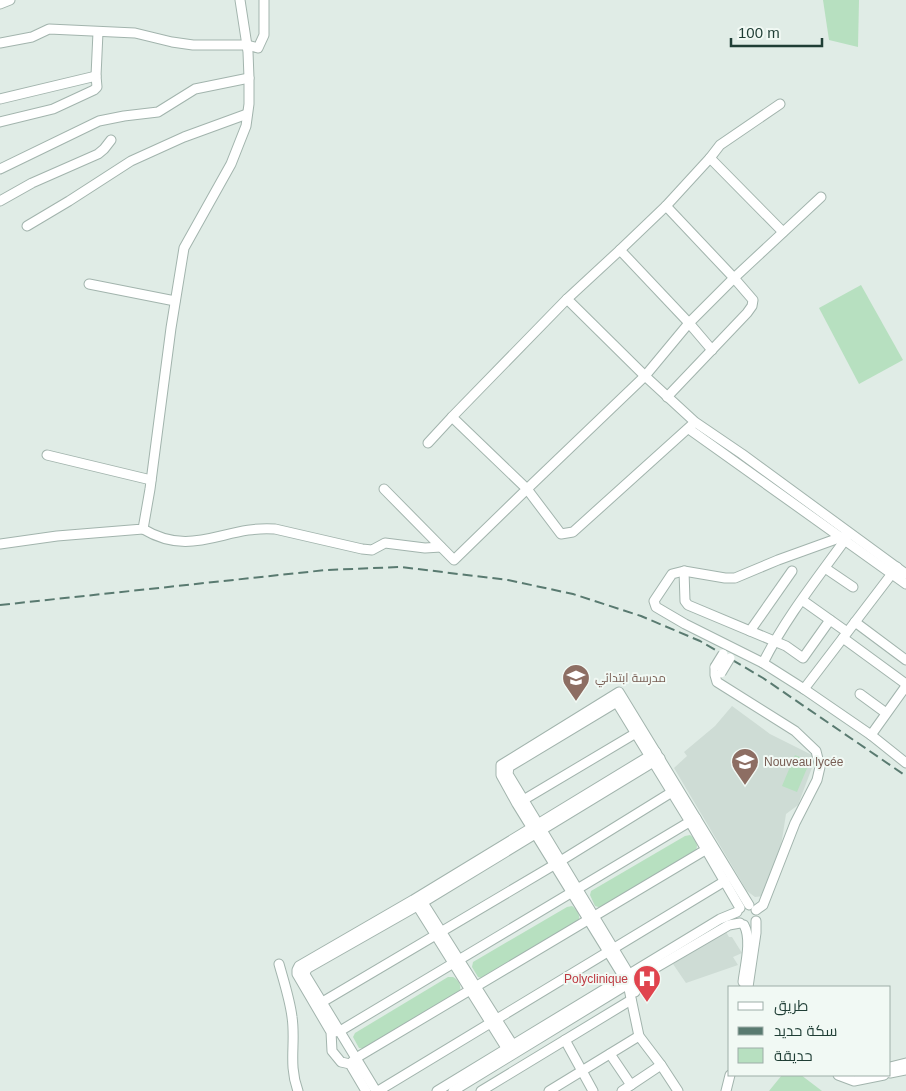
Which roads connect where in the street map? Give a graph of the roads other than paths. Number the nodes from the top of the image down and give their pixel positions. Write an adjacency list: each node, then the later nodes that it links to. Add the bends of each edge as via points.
1 (10, 0): 4 (street)
2 (240, 0): 7 (street)
3 (264, 0): 7 (street, via 264,35 258,48)
4 (0, 4)
5 (98, 32): 6 (street, via 49,29 32,37); 7 (street, via 135,33 193,45); 8 (street)
6 (0, 43)
7 (247, 45): 9 (street)
8 (96, 76): 10 (street); 13 (street, via 97,87 80,98 53,109)
9 (250, 78): 12 (street); 16 (street, via 196,88 158,112 99,121)
10 (0, 99)
11 (780, 104): 15 (street, via 720,145)
12 (247, 114): 20 (street, via 131,161); 26 (street, via 241,141 231,164 184,248)
13 (0, 122)
14 (111, 140): 18 (street, via 98,154 32,183)
15 (710, 158): 19 (street); 21 (street)
16 (0, 169)
17 (821, 197): 21 (street)
18 (0, 202)
19 (666, 206): 22 (street); 23 (street)
20 (27, 226)
21 (783, 232): 23 (street)
22 (620, 250): 25 (street); 27 (street)
23 (734, 278): 27 (street); 28 (street, via 753,300 752,306)
24 (89, 284): 26 (street)
25 (567, 299): 29 (street); 31 (street)
26 (175, 301): 35 (street)
27 (689, 323): 28 (street); 29 (street)
28 (712, 350): 30 (street)
29 (645, 376): 30 (street); 37 (street)
30 (667, 397): 32 (street)
31 (452, 417): 33 (street); 37 (street)
32 (692, 426): 37 (street, via 573,532 561,534); 39 (street); 39 (street, via 742,454)
33 (428, 443)
34 (47, 455): 35 (street)
35 (151, 480): 38 (street)
36 (384, 489): 41 (street)
37 (527, 489): 41 (street, via 454,560)
38 (143, 529): 40 (street); 41 (street, via 157,538 180,542 262,528 362,549 372,550 385,543)
39 (846, 537): 42 (street); 43 (street); 44 (street, via 735,578)
40 (0, 544)
41 (441, 547)
42 (825, 568): 48 (street); 49 (street)
43 (894, 570): 46 (street); 47 (street); 51 (street)
44 (684, 571): 52 (street, via 684,601 688,605); 55 (street, via 672,574 654,601 656,607)
45 (792, 571): 52 (street)
46 (906, 574)
47 (906, 584)
48 (853, 587)
49 (802, 600): 50 (street); 54 (street)
50 (830, 620): 53 (street); 54 (street, via 804,658)
51 (854, 622): 53 (street); 56 (street)
52 (750, 631): 54 (street)
53 (845, 635): 58 (street); 59 (street)
54 (774, 642): 57 (street)
55 (729, 652): 57 (street); 76 (street, bridge, via 718,670 723,686 795,731 816,751 820,767 763,905)
56 (906, 660)
57 (763, 663): 59 (street)
58 (906, 685): 62 (street)
59 (804, 689): 64 (street)
60 (860, 694): 62 (street)
61 (615, 699): 63 (street); 65 (street, via 619,692); 68 (street, via 501,766 501,775)
62 (886, 713): 64 (street)
63 (636, 733): 65 (street); 68 (street)
64 (871, 735): 66 (street)
65 (655, 757): 67 (street); 69 (street); 70 (street)
66 (906, 763)
67 (672, 792): 69 (street); 72 (street)
68 (521, 802): 70 (street)
69 (693, 820): 71 (street); 74 (street)
70 (537, 829): 72 (street); 75 (street)
71 (709, 848): 73 (street); 76 (street); 77 (street)
72 (558, 863): 74 (street); 80 (street)
73 (725, 881): 76 (street); 81 (street)
74 (574, 890): 77 (street); 77 (street, via 577,902); 82 (street)
75 (418, 901): 80 (street); 89 (street, via 308,968 306,976)
76 (745, 909): 78 (street, via 757,916); 79 (street, via 737,918); 84 (street, via 720,919)
77 (591, 918): 81 (street); 87 (street)
78 (756, 921): 79 (street, via 750,925); 86 (street)
79 (742, 924): 84 (street, via 730,925); 85 (street, via 746,929 747,945)
80 (439, 934): 82 (street); 89 (street)
81 (611, 951): 84 (street); 90 (street)
82 (457, 962): 87 (street); 91 (street)
83 (279, 964): 110 (street, via 293,1019 292,1057)
84 (628, 979): 88 (street); 94 (street); 95 (street)
85 (742, 986)
86 (748, 986)
87 (473, 989): 90 (street); 97 (street)
88 (631, 1000): 92 (street); 93 (street)
89 (319, 1004): 91 (street)
90 (493, 1022): 95 (street); 112 (street)
91 (336, 1032): 97 (street); 97 (street, via 332,1051 341,1062)
92 (639, 1036): 94 (street); 96 (street)
93 (565, 1040): 102 (street); 108 (street)
94 (645, 1044): 99 (street)
95 (512, 1051): 113 (street); 114 (street)
96 (610, 1054): 102 (street); 109 (street)
97 (353, 1061): 111 (street); 112 (street)
98 (906, 1063): 100 (street)
99 (661, 1065): 109 (street); 119 (street)
100 (891, 1067)
101 (906, 1070): 103 (street)
102 (582, 1071): 107 (street); 118 (street)
103 (891, 1074)
104 (730, 1076): 120 (street)
105 (841, 1076): 106 (street, via 854,1080)
106 (878, 1076)
107 (564, 1082): 116 (street); 117 (street)
108 (498, 1087): 115 (street)
109 (626, 1088)
110 (298, 1091)
111 (366, 1091)
112 (377, 1091)
113 (437, 1091)
114 (453, 1091)
115 (481, 1091)
116 (550, 1091)
117 (570, 1091)
118 (593, 1091)
119 (678, 1091)
120 (726, 1091)

